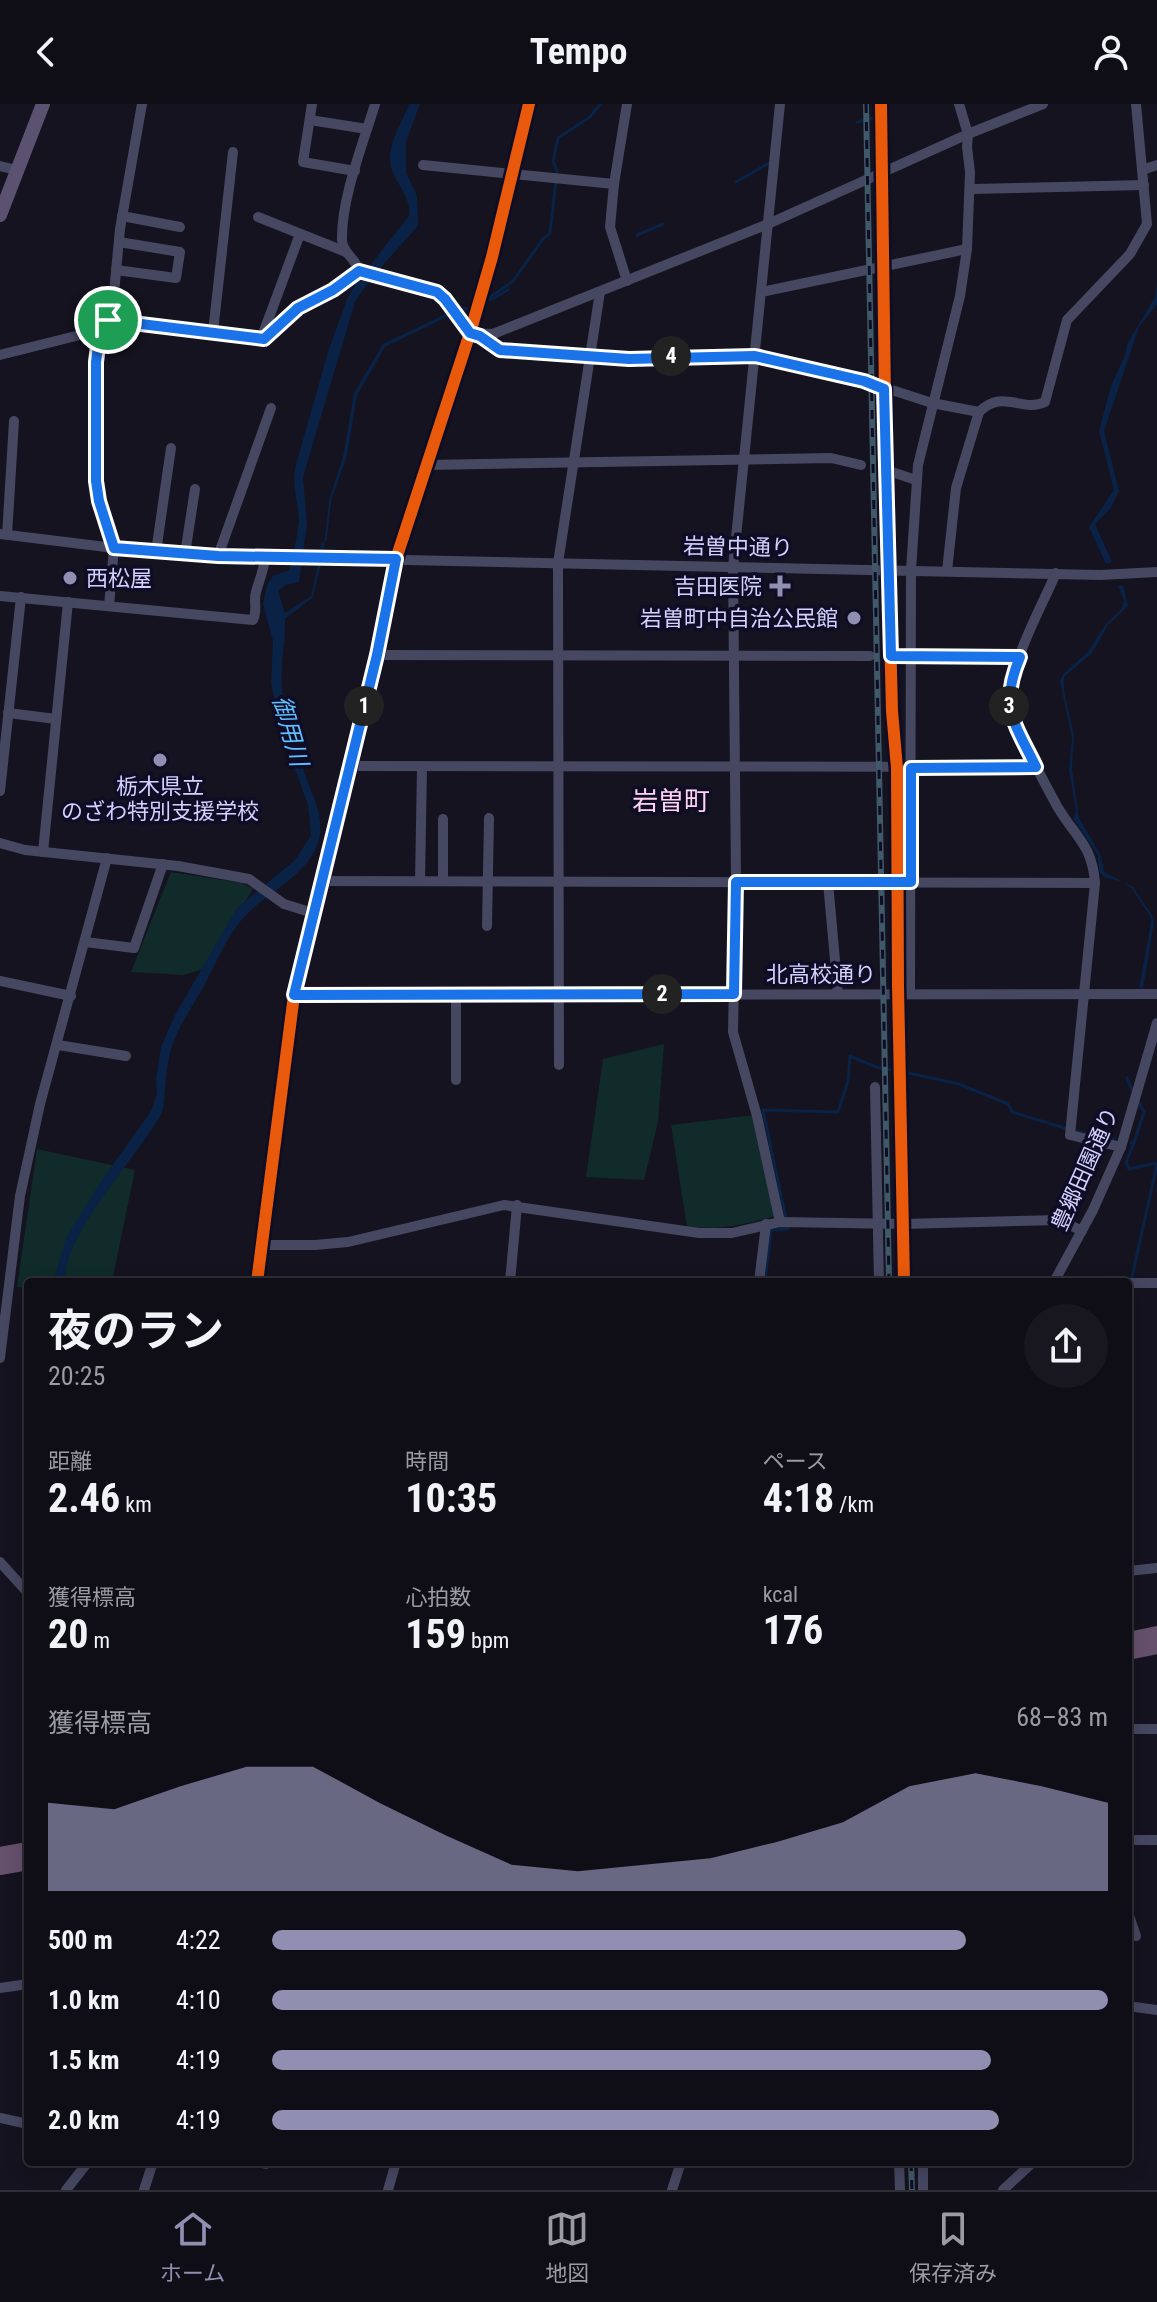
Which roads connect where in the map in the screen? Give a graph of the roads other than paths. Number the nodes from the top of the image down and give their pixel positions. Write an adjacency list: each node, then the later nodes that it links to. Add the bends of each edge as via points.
1 (43, 104): 19 (main road)
2 (142, 104): 28 (street)
3 (312, 104): 12 (street)
4 (375, 104): 13 (street)
5 (529, 104): 23 (street)
6 (627, 104): 24 (street)
7 (780, 104): 30 (street)
8 (881, 104): 22 (street)
9 (959, 104): 14 (street)
10 (1043, 104): 14 (street)
11 (1136, 104): 20 (street)
12 (310, 120): 13 (street); 21 (street, via 303,162)
13 (367, 129): 21 (street)
14 (968, 134): 22 (street); 26 (street)
15 (233, 152): 44 (street)
16 (423, 165): 23 (street)
17 (1157, 165): 20 (street)
18 (0, 166): 19 (street)
19 (17, 170): 27 (main road)
20 (1142, 170): 25 (street)
21 (355, 171): 35 (street, via 341,242)
22 (882, 173): 30 (street); 36 (street)
23 (513, 174): 24 (street); 45 (street)
24 (614, 184): 39 (street, via 610,227)
25 (1144, 185): 26 (street); 53 (street, via 1147,224 1140,241 1067,320 1045,402 993,401)
26 (971, 189): 34 (street)
27 (0, 215)
28 (122, 216): 31 (street); 33 (street)
29 (258, 217): 32 (street)
30 (768, 224): 39 (street); 41 (street)
31 (180, 227)
32 (300, 234): 35 (street); 46 (street)
33 (119, 242): 37 (street); 37 (street, via 180,252 176,278)
34 (967, 249): 36 (street); 51 (street)
35 (346, 252): 38 (street)
36 (881, 267): 41 (street); 50 (street)
37 (116, 270): 42 (street)
38 (359, 271): 45 (street, via 437,292); 46 (street, via 298,308)
39 (627, 281): 40 (street)
40 (600, 292): 45 (street, via 493,334); 48 (street)
41 (761, 292): 49 (street)
42 (108, 320): 43 (street); 44 (street)
43 (100, 330): 47 (street); 64 (street, via 96,481)
44 (213, 332): 46 (street)
45 (475, 334): 48 (street, via 500,350); 58 (street)
46 (261, 339)
47 (0, 355)
48 (590, 356): 49 (street); 57 (street)
49 (755, 356): 50 (street); 56 (street)
50 (884, 389): 51 (street); 60 (street)
51 (932, 403): 53 (street); 61 (street)
52 (271, 408): 67 (street)
53 (979, 412): 74 (street, via 956,488)
54 (14, 421): 63 (street)
55 (171, 448): 65 (street)
56 (745, 459): 57 (street); 59 (street, via 831,458); 71 (street)
57 (574, 464): 58 (street); 70 (street)
58 (427, 465): 69 (street)
59 (861, 465)
60 (886, 470): 61 (street); 72 (street)
61 (916, 480): 73 (street)
62 (195, 489): 66 (street)
63 (4, 535): 64 (street)
64 (114, 548): 65 (street); 80 (street)
65 (156, 552): 66 (street)
66 (185, 554): 67 (street)
67 (218, 556): 68 (street)
68 (265, 557): 69 (street, 岩曽中通り); 80 (street, via 253,620)
69 (396, 559): 70 (street, 岩曽中通り); 81 (street)
70 (558, 563): 71 (street, 岩曽中通り); 82 (street)
71 (733, 567): 72 (street, 岩曽中通り); 83 (street)
72 (889, 569): 73 (street, 岩曽中通り); 85 (street)
73 (911, 570): 74 (street, 岩曽中通り); 86 (street)
74 (947, 571): 76 (street, 岩曽中通り)
75 (1157, 572): 76 (street, 岩曽中通り)
76 (1056, 573): 87 (street)
77 (0, 596): 78 (street)
78 (21, 597): 79 (street); 88 (street)
79 (68, 602): 80 (street); 89 (street)
80 (109, 606)
81 (377, 655): 82 (street); 90 (street)
82 (559, 655): 83 (street); 93 (street)
83 (734, 655): 84 (street); 94 (street)
84 (870, 656)
85 (891, 656): 86 (street); 95 (street)
86 (911, 656): 87 (street); 96 (street)
87 (1020, 657): 92 (street, via 1012,676 1010,712)
88 (8, 713): 89 (street); 97 (street)
89 (56, 719): 101 (street)
90 (348, 766): 91 (street); 104 (street)
91 (422, 767): 93 (street); 105 (street)
92 (1036, 767): 96 (street); 113 (street, via 1087,847)
93 (559, 768): 94 (street); 108 (street)
94 (734, 768): 95 (street); 109 (street)
95 (897, 768): 96 (street); 111 (street)
96 (911, 768): 112 (street)
97 (0, 791)
98 (489, 818): 107 (street)
99 (443, 819): 106 (street)
100 (0, 843): 101 (street)
101 (43, 852): 102 (street)
102 (107, 858): 103 (street); 116 (street)
103 (163, 864): 114 (street, via 249,879 284,904); 116 (street, via 134,948)
104 (321, 881): 105 (street); 114 (street)
105 (420, 881): 106 (street)
106 (443, 881): 107 (street)
107 (486, 881): 108 (street); 115 (street)
108 (559, 881): 109 (street); 119 (street)
109 (736, 882): 110 (street); 120 (street)
110 (828, 882): 111 (street); 121 (street)
111 (897, 882): 112 (street); 122 (street)
112 (911, 882): 113 (street); 123 (street)
113 (1095, 883): 124 (street)
114 (313, 913): 126 (street)
115 (487, 926)
116 (85, 942): 127 (street)
117 (0, 981): 127 (street)
118 (456, 994): 119 (street, 北高校通り); 126 (street, 北高校通り); 132 (street)
119 (559, 994): 120 (street, 北高校通り); 131 (street)
120 (734, 994): 121 (street, 北高校通り); 136 (street, via 733,1032)
121 (838, 994): 122 (street, 北高校通り)
122 (898, 994): 123 (street, 北高校通り); 139 (street)
123 (910, 994): 124 (street, 北高校通り)
124 (1084, 994): 125 (street, 北高校通り); 134 (street, via 1070,1135)
125 (1157, 994)
126 (294, 995): 142 (street)
127 (71, 996): 129 (street)
128 (1157, 1023): 134 (street, 豊郷田園通り)
129 (58, 1045): 130 (street); 143 (street, via 26,1165)
130 (126, 1056)
131 (559, 1065)
132 (456, 1080)
133 (875, 1087): 138 (street)
134 (1121, 1147): 140 (street, 豊郷田園通り)
135 (517, 1205): 137 (street, via 699,1233 732,1233); 142 (street, via 348,1242); 145 (street)
136 (780, 1222): 137 (street); 138 (street)
137 (766, 1224): 146 (street)
138 (877, 1224): 139 (street); 147 (street)
139 (903, 1224): 140 (street, via 1060,1220); 148 (street)
140 (1082, 1231): 149 (street, 豊郷田園通り)
141 (0, 1245): 143 (street)
142 (261, 1245): 144 (street)
143 (14, 1249): 152 (street)
144 (257, 1278)
145 (511, 1278)
146 (759, 1278)
147 (879, 1278)
148 (904, 1278)
149 (1056, 1278)
150 (1132, 1283): 151 (street)
151 (1157, 1283)
152 (0, 1358)
153 (0, 1562): 156 (street)
154 (1157, 1568): 155 (street)
155 (1132, 1571)
156 (24, 1589)
157 (1157, 1634): 158 (highway)
158 (1132, 1639)
159 (1157, 1646): 160 (highway)
160 (1132, 1651)
161 (1132, 1729): 162 (street)
162 (1157, 1729)
163 (1132, 1840): 164 (street)
164 (1157, 1840)
165 (24, 1851): 166 (highway)
166 (0, 1855)
167 (24, 1863): 168 (highway)
168 (0, 1867)
169 (1132, 1924): 170 (street)
170 (1136, 1936)
171 (24, 1985): 172 (street)
172 (0, 1988)
173 (1132, 2007): 174 (street)
174 (1157, 2010)
175 (0, 2118): 176 (street)
176 (24, 2123)
177 (85, 2166): 184 (street)
178 (152, 2166): 185 (street)
179 (395, 2166): 186 (street)
180 (680, 2166): 187 (street)
181 (899, 2166): 188 (street)
182 (923, 2166): 189 (street)
183 (1029, 2166): 190 (street)
184 (66, 2190)
185 (144, 2190)
186 (388, 2190)
187 (672, 2190)
188 (900, 2190)
189 (923, 2190)
190 (1003, 2190)

